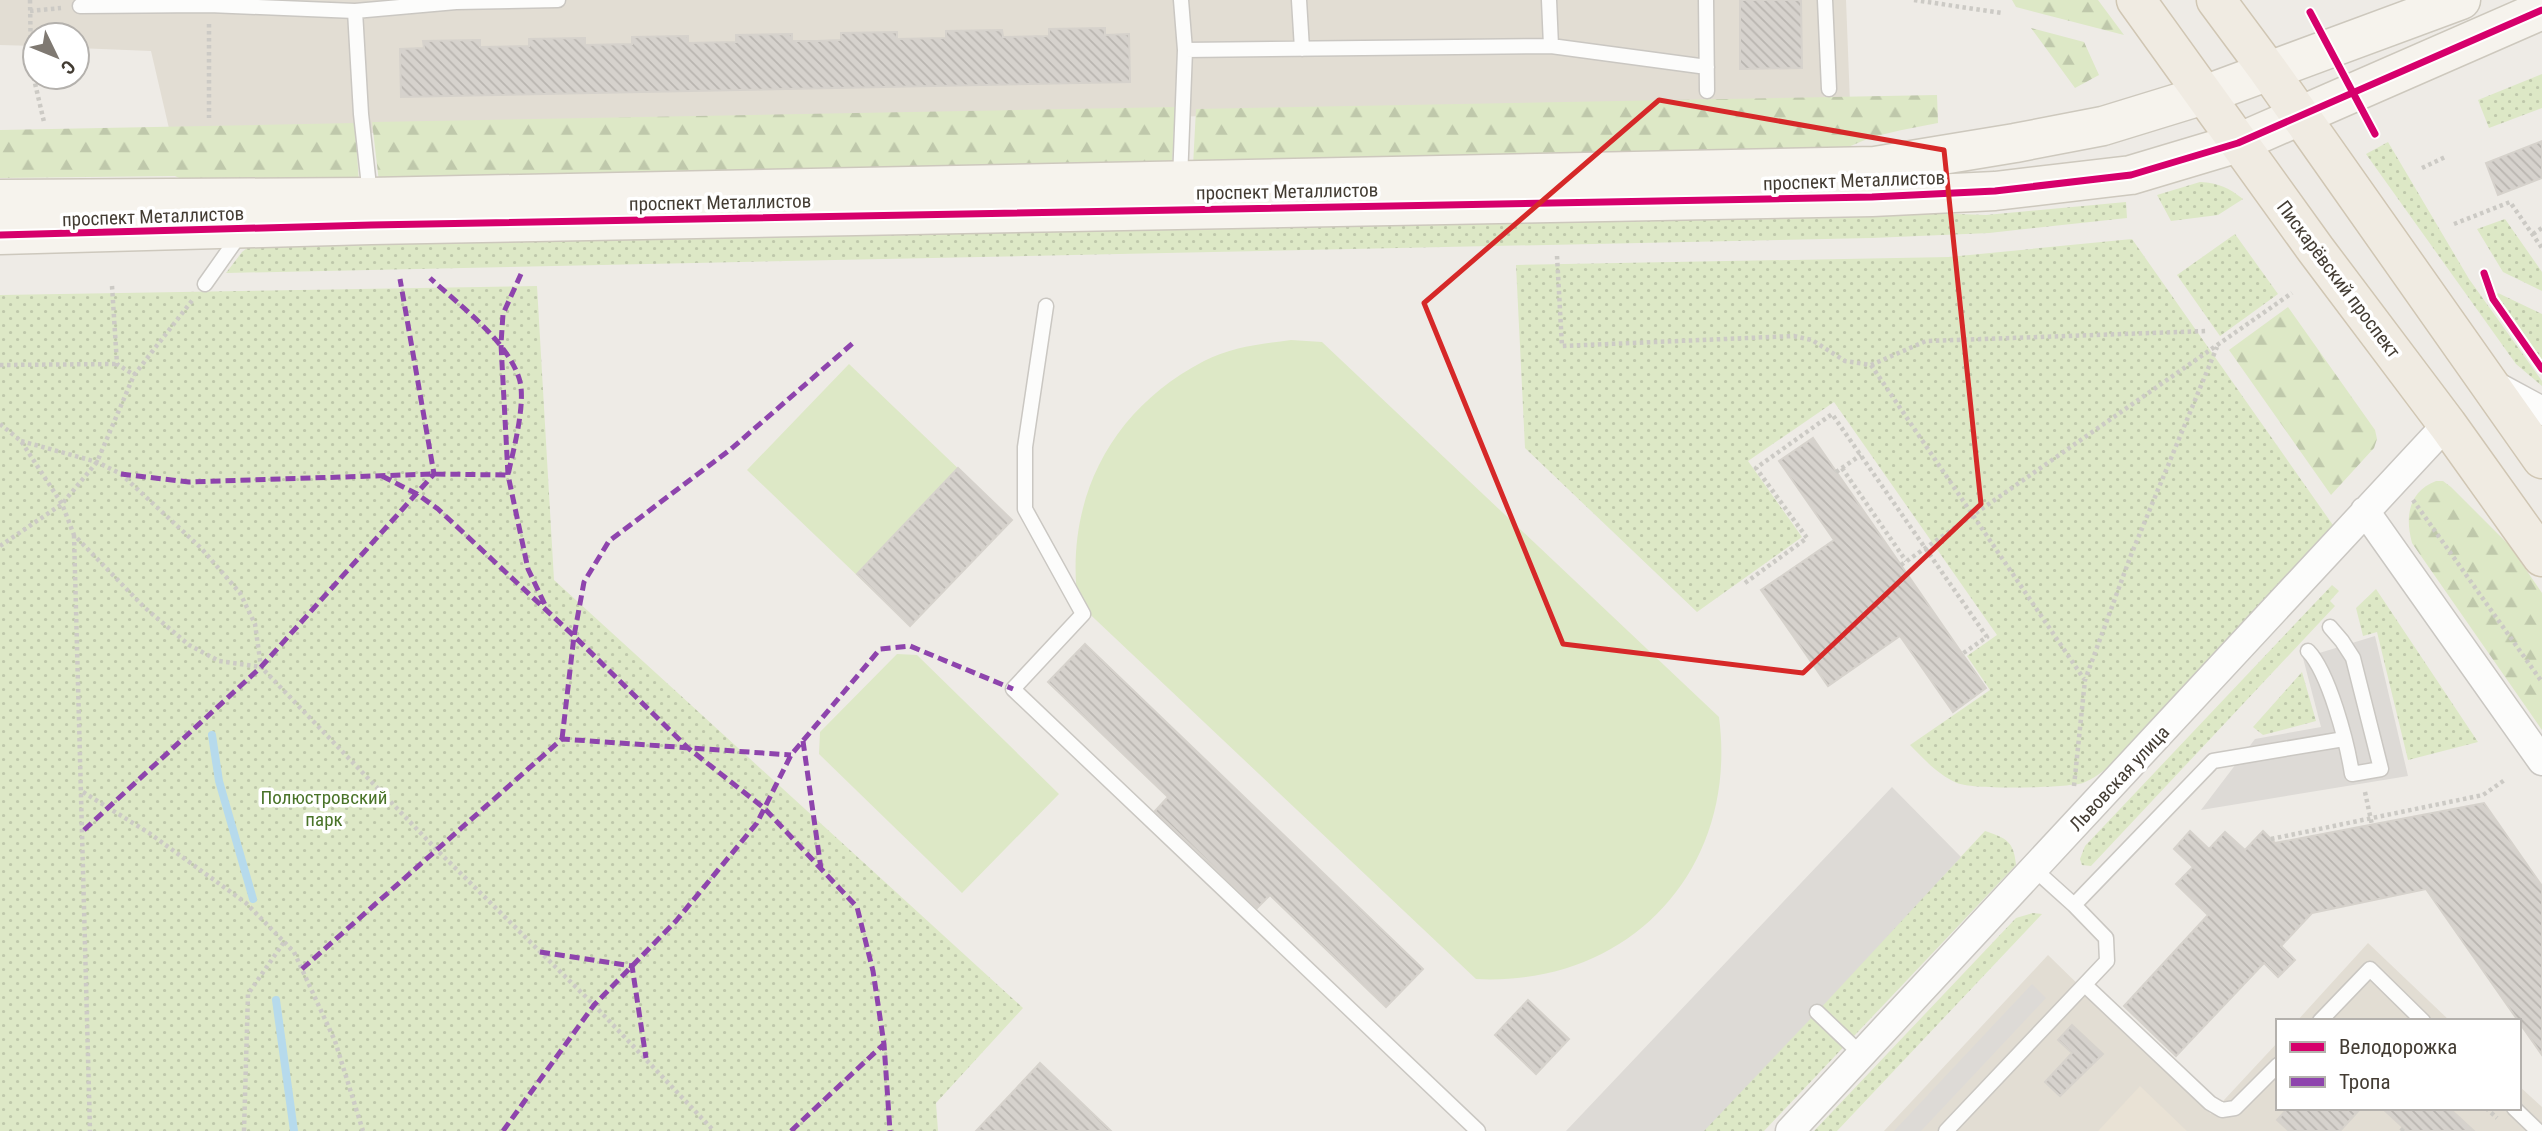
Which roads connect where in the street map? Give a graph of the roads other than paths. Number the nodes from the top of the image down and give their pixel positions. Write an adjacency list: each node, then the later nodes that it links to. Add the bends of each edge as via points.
1 (558, 0): 13 (lane, via 456,2)
2 (1181, 0): 16 (lane)
3 (1299, 0): 15 (lane)
4 (1549, 0): 14 (lane)
5 (1706, 0): 17 (lane)
6 (1825, 0): 19 (lane)
7 (2136, 0): 21 (main road, Пискарёвский проспект)
8 (2216, 0): 18 (main road)
9 (2461, 0): 18 (street, проспект Металлистов)
10 (209, 3): 11 (lane); 13 (lane)
11 (80, 6)
12 (2542, 10): 22 (street, проспект Металлистов)
13 (355, 11): 26 (lane)
14 (1551, 46): 15 (lane); 17 (lane)
15 (1302, 49): 16 (lane)
16 (1185, 50): 24 (lane)
17 (1707, 67): 20 (lane)
18 (2268, 70): 21 (street, проспект Металлистов); 22 (main road)
19 (1829, 89)
20 (1707, 91)
21 (2204, 95): 23 (main road, Пискарёвский проспект); 24 (street, проспект Металлистов, via 2103,126 1875,166)
22 (2300, 116): 23 (street, проспект Металлистов); 31 (main road)
23 (2238, 143): 24 (street, проспект Металлистов, via 2131,175 1995,191 1872,197); 33 (main road, Пискарёвский проспект)
24 (1180, 195): 26 (street, проспект Металлистов)
25 (0, 199): 26 (street, проспект Металлистов)
26 (371, 211): 27 (street, проспект Металлистов)
27 (243, 229): 28 (street, проспект Металлистов); 29 (lane)
28 (0, 235)
29 (205, 284)
30 (1046, 306): 50 (lane, via 1025,447 1025,509 1083,614 1013,689)
31 (2490, 383): 32 (street); 34 (main road)
32 (2542, 411)
33 (2447, 424): 35 (street, Львовская улица); 36 (main road, Пискарёвский проспект)
34 (2542, 459)
35 (2365, 511): 40 (street); 41 (street, Львовская улица)
36 (2542, 557)
37 (2330, 627): 39 (lane, via 2353,658 2381,769 2353,774)
38 (2308, 651): 39 (lane, via 2323,670)
39 (2344, 739): 42 (lane, via 2213,761)
40 (2542, 761)
41 (2034, 869): 42 (lane); 47 (street, Львовская улица)
42 (2074, 905): 43 (lane, via 2106,938 2107,961)
43 (2085, 985): 48 (lane, via 2222,1110 2235,1108); 52 (lane)
44 (1817, 1012): 47 (lane)
45 (2322, 1019): 46 (lane, via 2370,969)
46 (2421, 1019)
47 (1862, 1055): 51 (street, Львовская улица)
48 (2276, 1067)
49 (2516, 1110): 53 (lane)
50 (1478, 1131)
51 (1790, 1131)
52 (1946, 1131)
53 (2538, 1131)

